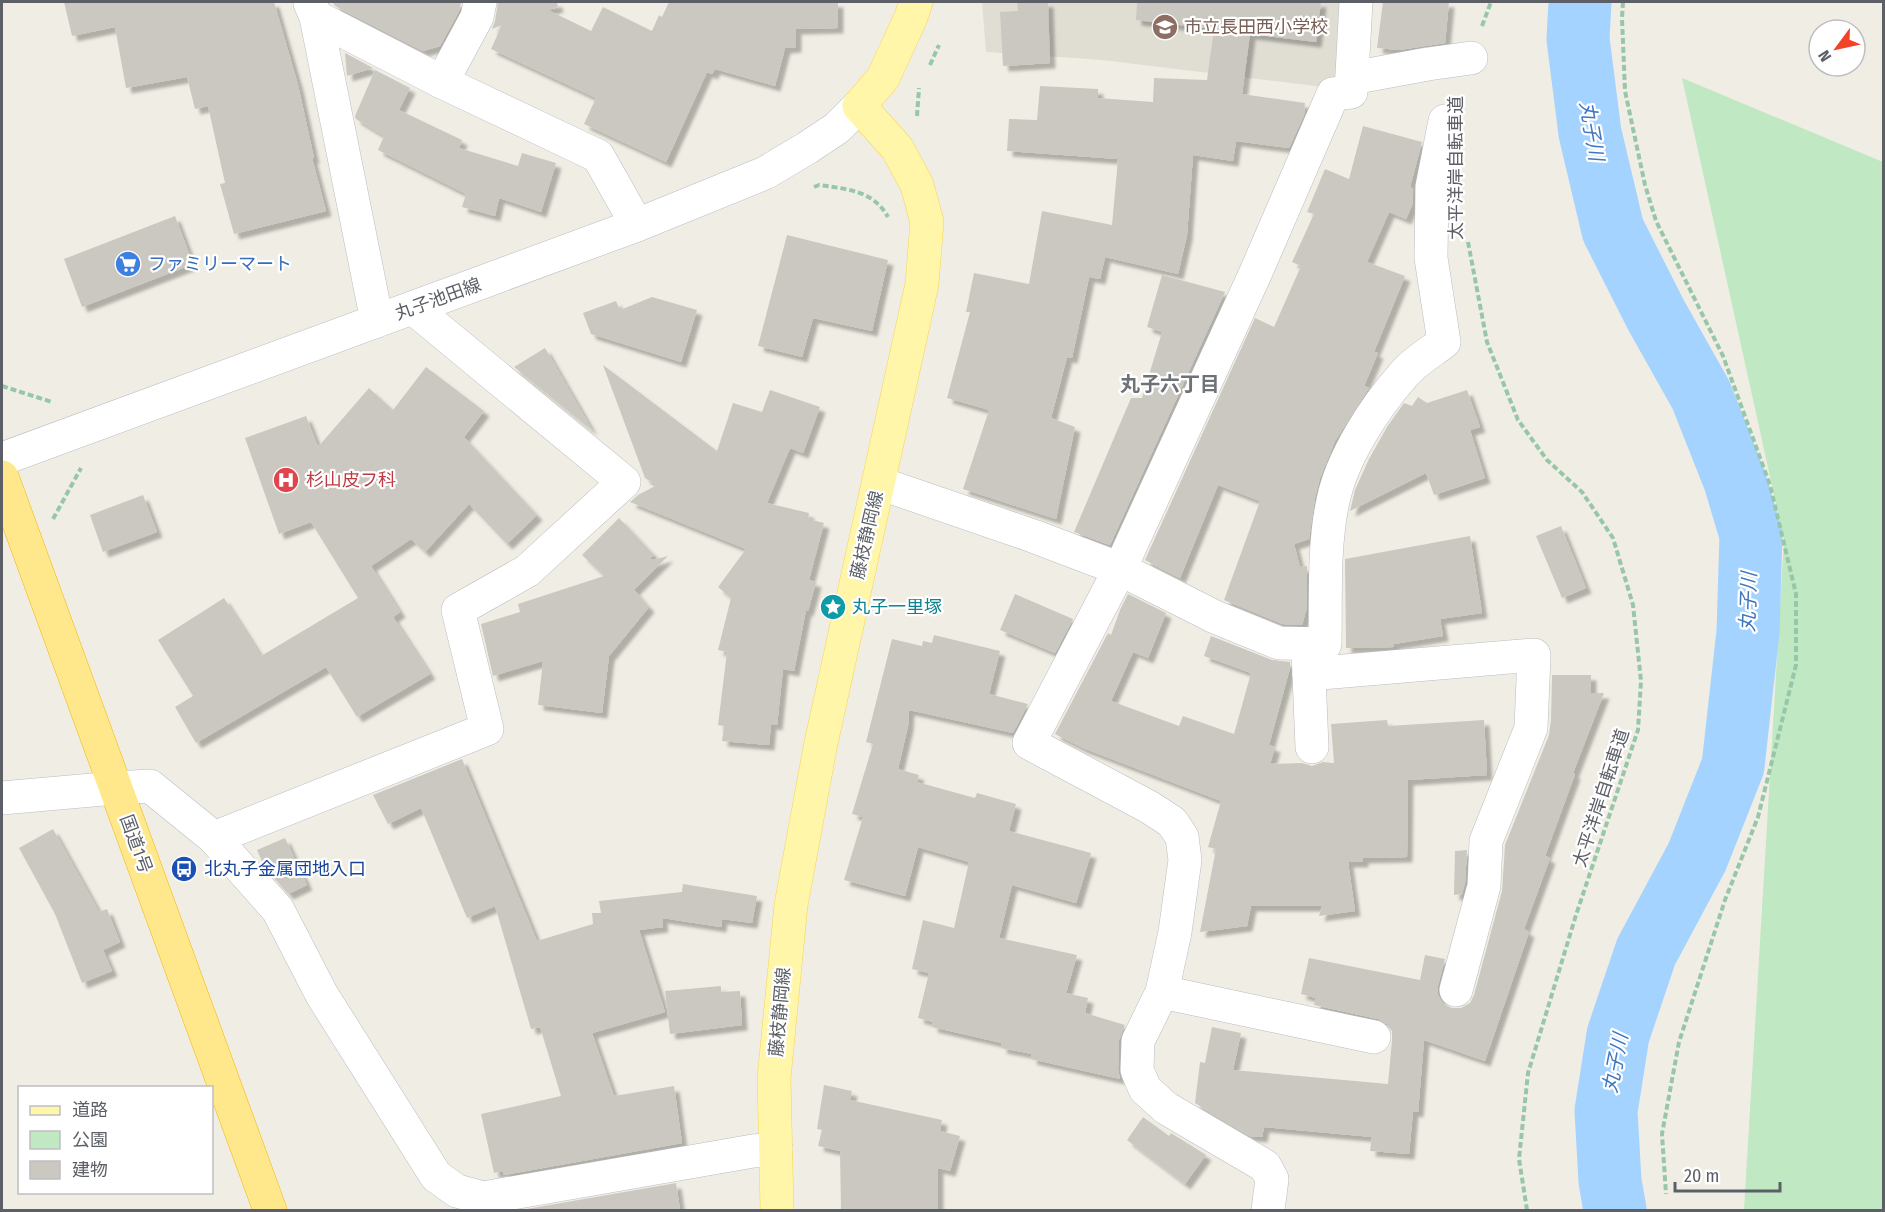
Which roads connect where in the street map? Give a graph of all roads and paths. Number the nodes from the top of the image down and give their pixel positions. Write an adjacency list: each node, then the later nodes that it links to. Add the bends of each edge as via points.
1 (480, 2): 9 (street, via 477,17)
2 (916, 2): 10 (main road, via 883,78)
3 (1356, 2): 8 (street)
4 (1491, 2): 7 (path)
5 (1623, 2): 35 (path, via 1625,91 1645,185 1656,221 1727,367 1770,485 1796,594 1796,665 1767,783 1679,1042 1662,1134)
6 (313, 9): 9 (street); 17 (street)
7 (1471, 58): 8 (street)
8 (1352, 78): 25 (street, via 1351,92 1333,94)
9 (442, 82): 14 (street, via 598,156)
10 (859, 106): 14 (street, 丸子池田線, via 837,128 765,174); 23 (main road, 藤枝静岡線, via 897,148 917,186 927,222 922,284)
11 (1445, 121): 26 (street, via 1432,187 1431,258 1444,342 1406,372 1347,459 1333,500 1328,540 1325,644)
12 (810, 189): 13 (path, via 819,185 856,190 882,207)
13 (891, 221)
14 (638, 225): 16 (street, 丸子池田線)
15 (1468, 231): 39 (path, 太平洋岸自転車道, via 1487,342 1518,420 1547,460 1582,492 1613,538 1633,605 1641,681 1638,730 1528,1073 1519,1159)
16 (412, 308): 17 (street, 丸子池田線); 30 (street, via 624,482 527,571 458,610 487,729)
17 (377, 321): 20 (street, 丸子池田線)
18 (2, 386): 19 (path)
19 (57, 404)
20 (2, 459)
21 (81, 468): 24 (path)
22 (2, 477): 28 (highway, 国道1号)
23 (879, 483): 25 (street); 34 (main road, 藤枝静岡線, via 821,743 790,905 774,1078)
24 (52, 520)
25 (1120, 569): 26 (street); 32 (street, via 1029,743 1149,807 1172,822 1182,837 1185,860)
26 (1309, 659): 27 (street); 31 (street, via 1534,655 1531,728 1486,841 1484,886)
27 (1312, 747)
28 (115, 788): 29 (street); 30 (street, via 150,786); 36 (highway, 国道1号)
29 (2, 798)
30 (214, 838): 34 (street, via 278,910 321,995 436,1176 457,1191 483,1198)
31 (1456, 990)
32 (1162, 992): 33 (street); 38 (street, via 1138,1041 1137,1070 1145,1089 1166,1108 1265,1166 1272,1179)
33 (1374, 1037)
34 (776, 1149): 37 (main road, 藤枝静岡線)
35 (1666, 1194)
36 (270, 1210)
37 (777, 1210)
38 (1268, 1210)
39 (1527, 1210)

